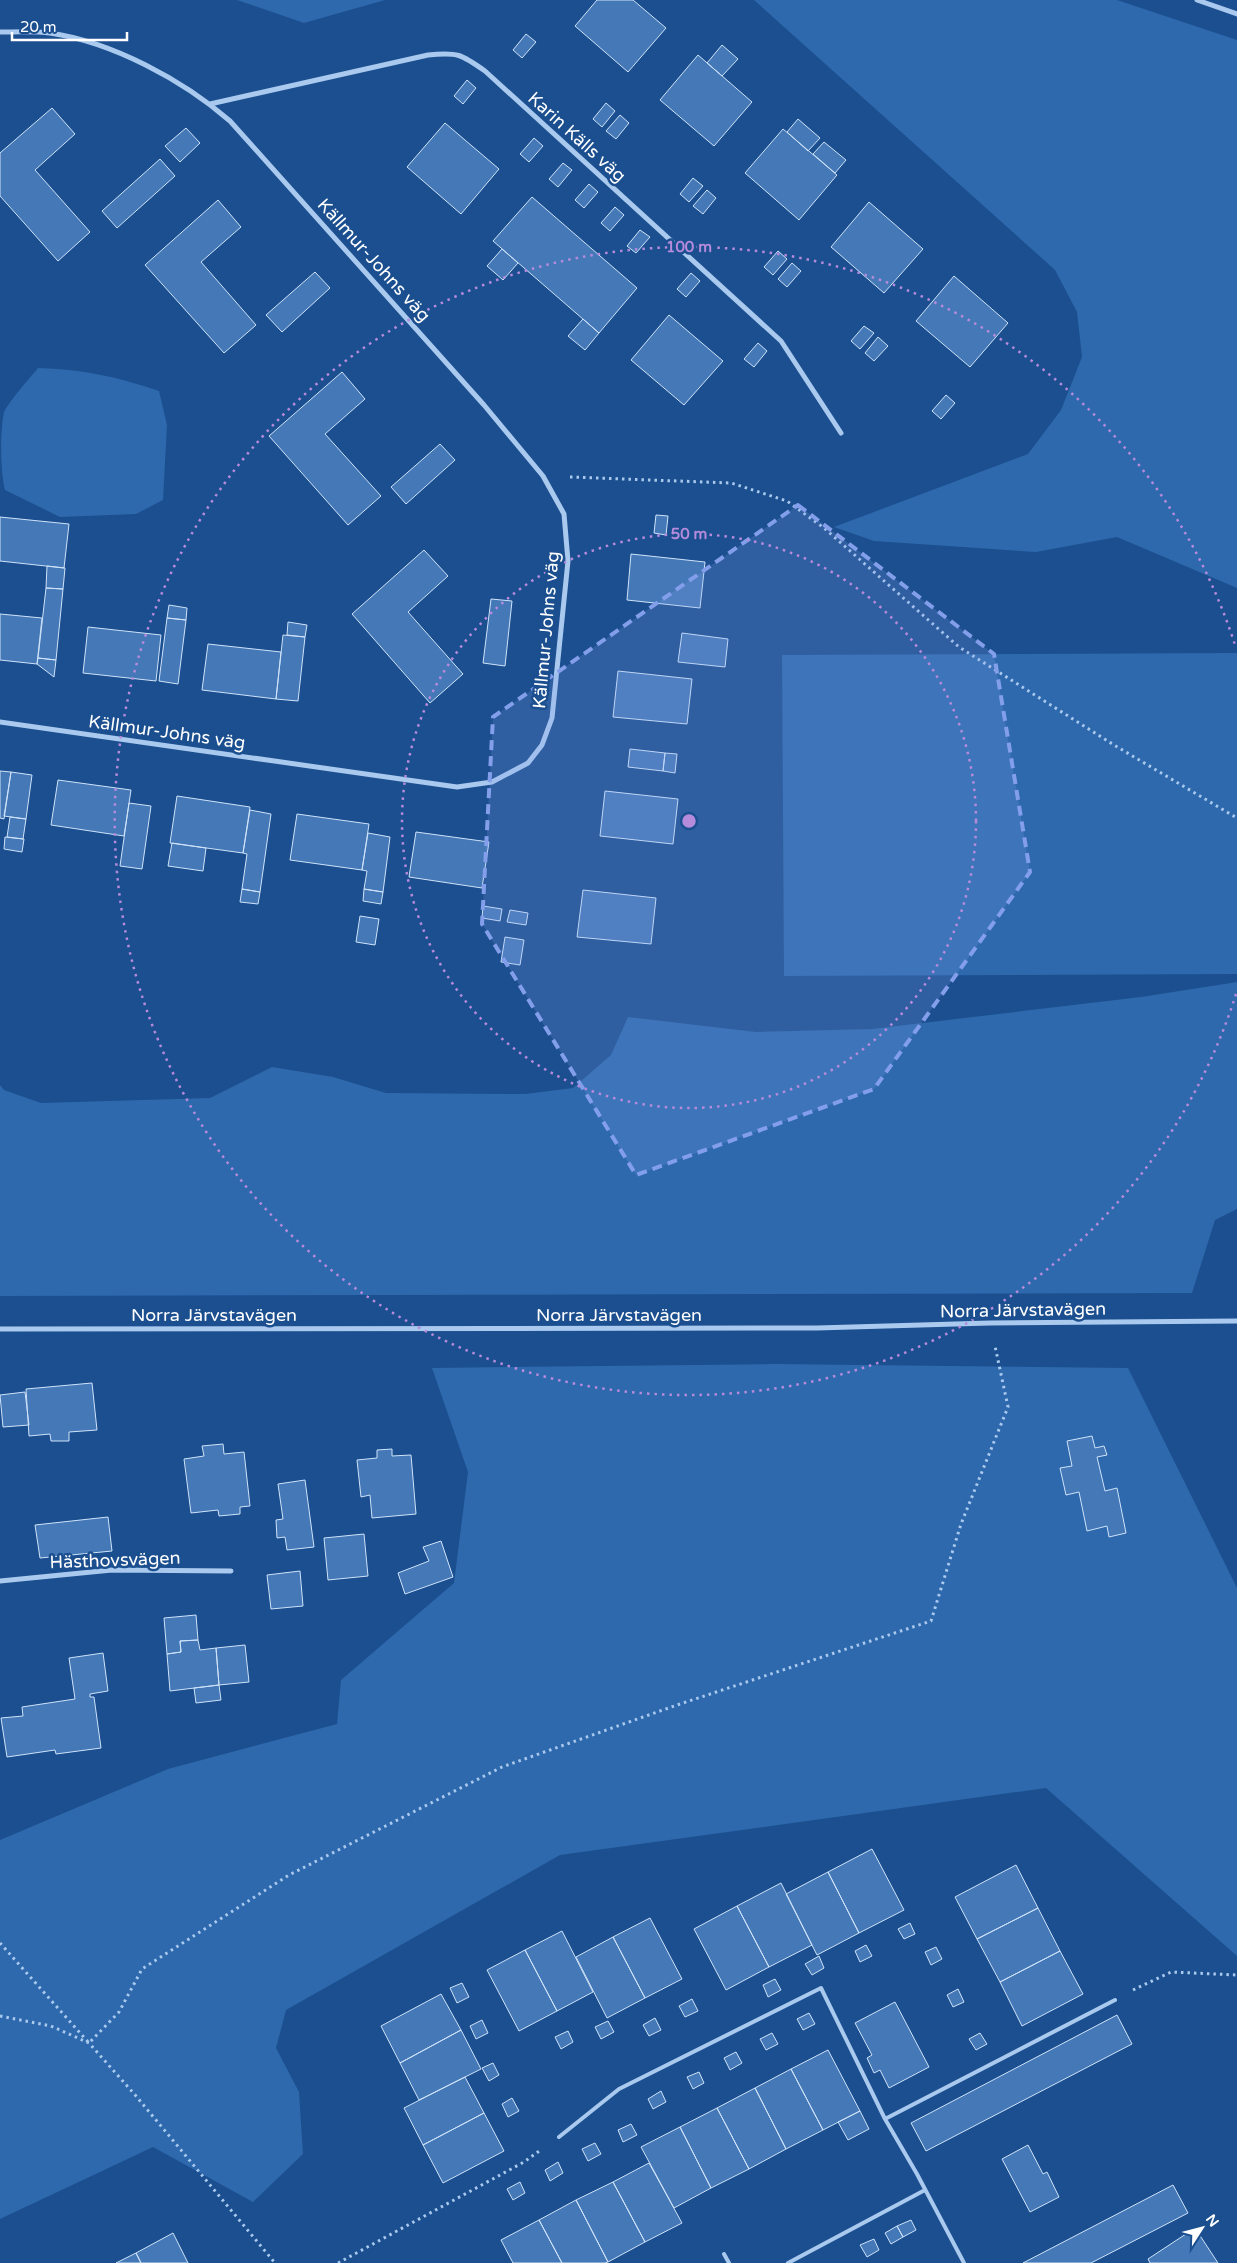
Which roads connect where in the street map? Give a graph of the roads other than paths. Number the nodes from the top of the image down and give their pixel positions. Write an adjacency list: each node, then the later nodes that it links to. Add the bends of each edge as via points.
1 (1197, 0): 2 (street)
2 (1237, 14)
3 (0, 32): 4 (street, Källmur-Johns väg, via 48,33 86,41 135,61)
4 (210, 104): 5 (street, Karin Källs väg, via 428,55 452,52 465,57 781,341); 6 (street, Källmur-Johns väg, via 230,121 322,222 543,476 564,514 568,562 552,718 542,745 528,763 492,782 457,787)
5 (840, 433)
6 (0, 722)
7 (1237, 1321): 8 (street, Norra Järvstavägen, via 798,1328)
8 (0, 1329)
9 (231, 1571): 10 (street, Hästhovsvägen, via 112,1570)
10 (0, 1581)
11 (1115, 2000): 12 (lane)
12 (885, 2119): 13 (lane, via 821,1988 619,2089); 14 (lane)
13 (559, 2138)
14 (925, 2190): 17 (lane); 18 (lane)
15 (724, 2254): 16 (lane)
16 (729, 2263)
17 (788, 2263)
18 (964, 2263)

